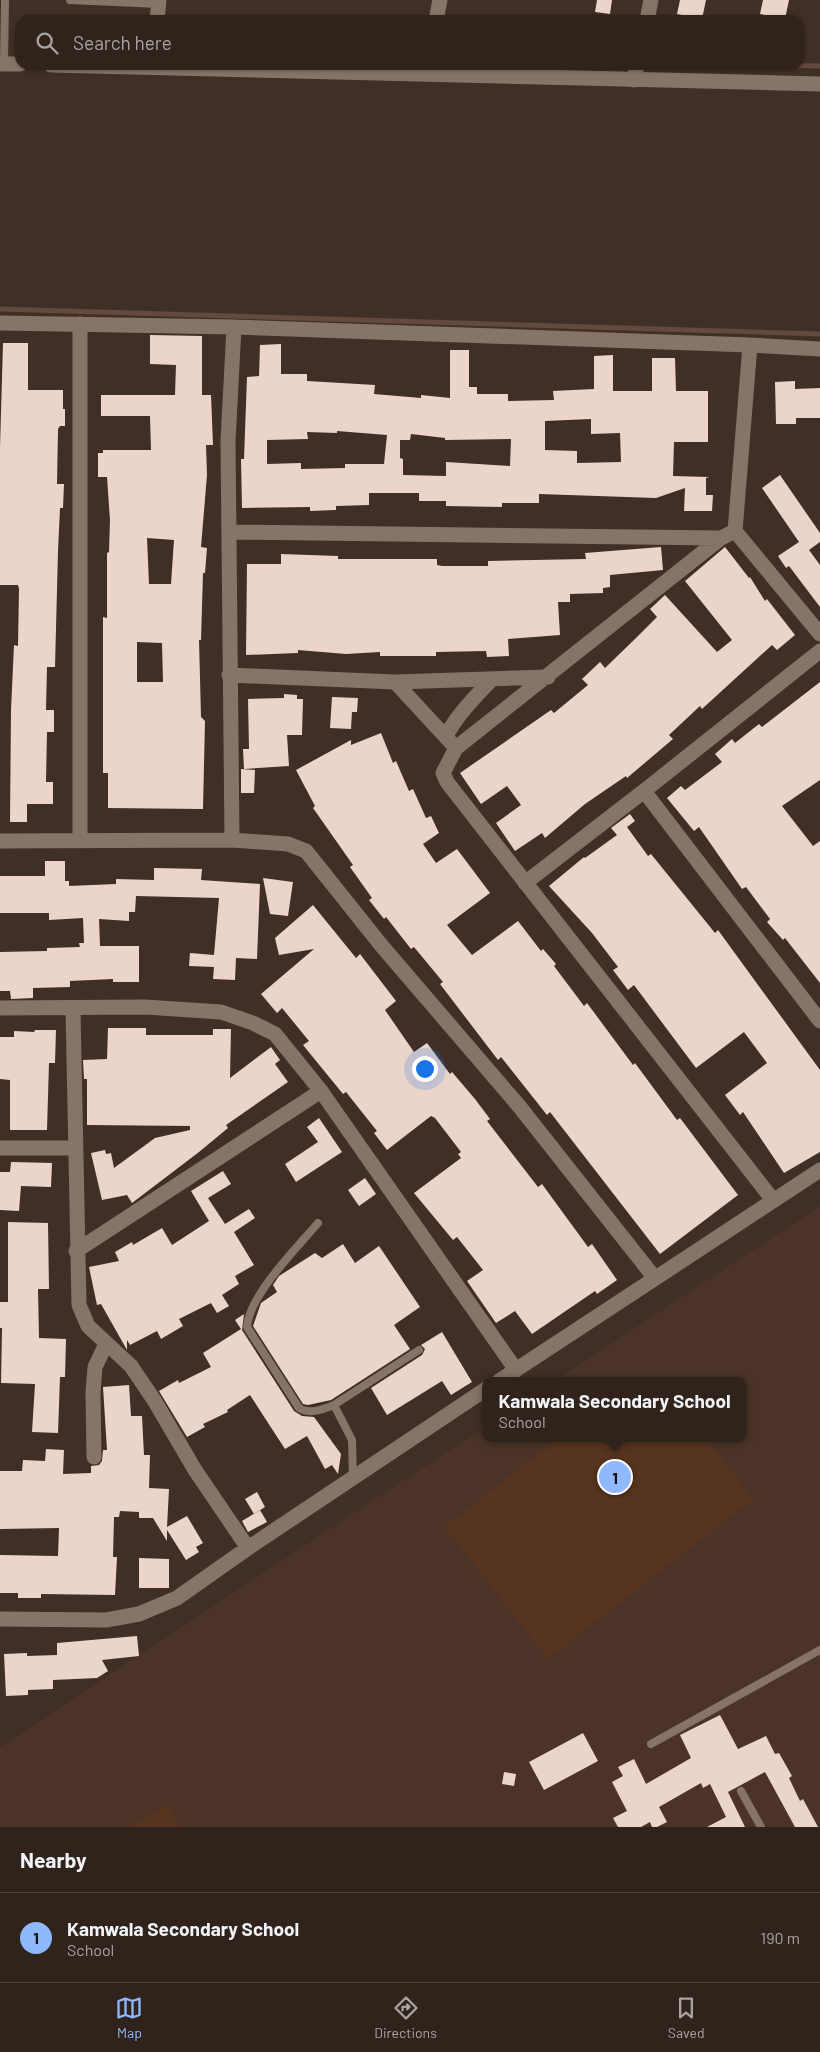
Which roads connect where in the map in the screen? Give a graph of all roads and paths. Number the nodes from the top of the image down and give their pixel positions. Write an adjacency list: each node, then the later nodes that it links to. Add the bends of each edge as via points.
1 (5, 0): 9 (lane)
2 (70, 0): 5 (lane)
3 (440, 0): 7 (street)
4 (651, 0): 8 (street)
5 (159, 2): 6 (street)
6 (158, 15)
7 (437, 15)
8 (648, 15)
9 (2, 64): 10 (street)
10 (15, 64)
11 (426, 70): 12 (street)
12 (636, 72): 13 (street)
13 (820, 84)
14 (0, 323): 15 (street)
15 (80, 324): 16 (street); 33 (street)
16 (234, 327): 17 (street); 20 (street, via 228,441)
17 (750, 345): 18 (street); 19 (street)
18 (820, 350)
19 (735, 531): 21 (street); 22 (street)
20 (230, 532): 21 (street); 24 (street)
21 (721, 538): 25 (street)
22 (819, 631)
23 (820, 651): 30 (street)
24 (229, 675): 27 (street); 31 (street)
25 (548, 677): 26 (street); 29 (street)
26 (491, 680): 27 (street); 28 (street, via 464,708)
27 (396, 682): 28 (street)
28 (446, 736): 29 (street)
29 (456, 748): 34 (street, via 443,773 447,782)
30 (644, 791): 34 (street); 37 (street)
31 (232, 840): 33 (street); 45 (street, via 288,844 306,851 381,946 519,1106)
32 (0, 841): 33 (street)
33 (80, 841)
34 (525, 883): 42 (street)
35 (0, 1008): 36 (street)
36 (73, 1009): 38 (street, via 145,1007 221,1012 275,1034); 40 (street)
37 (820, 1021)
38 (320, 1092): 44 (street); 48 (street)
39 (0, 1148): 40 (street)
40 (75, 1148): 44 (street)
41 (820, 1170): 42 (street)
42 (773, 1200): 45 (street)
43 (318, 1223): 51 (lane, via 257,1296 247,1326 299,1408 304,1412 319,1411)
44 (76, 1251): 46 (street, via 79,1305 88,1326)
45 (654, 1277): 48 (street)
46 (106, 1344): 52 (street, via 96,1367 93,1392); 54 (street, via 131,1366 194,1470)
47 (419, 1350): 51 (lane)
48 (516, 1370): 49 (street)
49 (505, 1377)
50 (482, 1392): 53 (street)
51 (334, 1405): 53 (lane, via 350,1431)
52 (94, 1457)
53 (353, 1478): 54 (street)
54 (248, 1548): 55 (street, via 178,1598 138,1614 106,1620)
55 (0, 1619)
56 (820, 1650): 57 (lane)
57 (651, 1744)
58 (741, 1790): 59 (lane)
59 (761, 1827)

